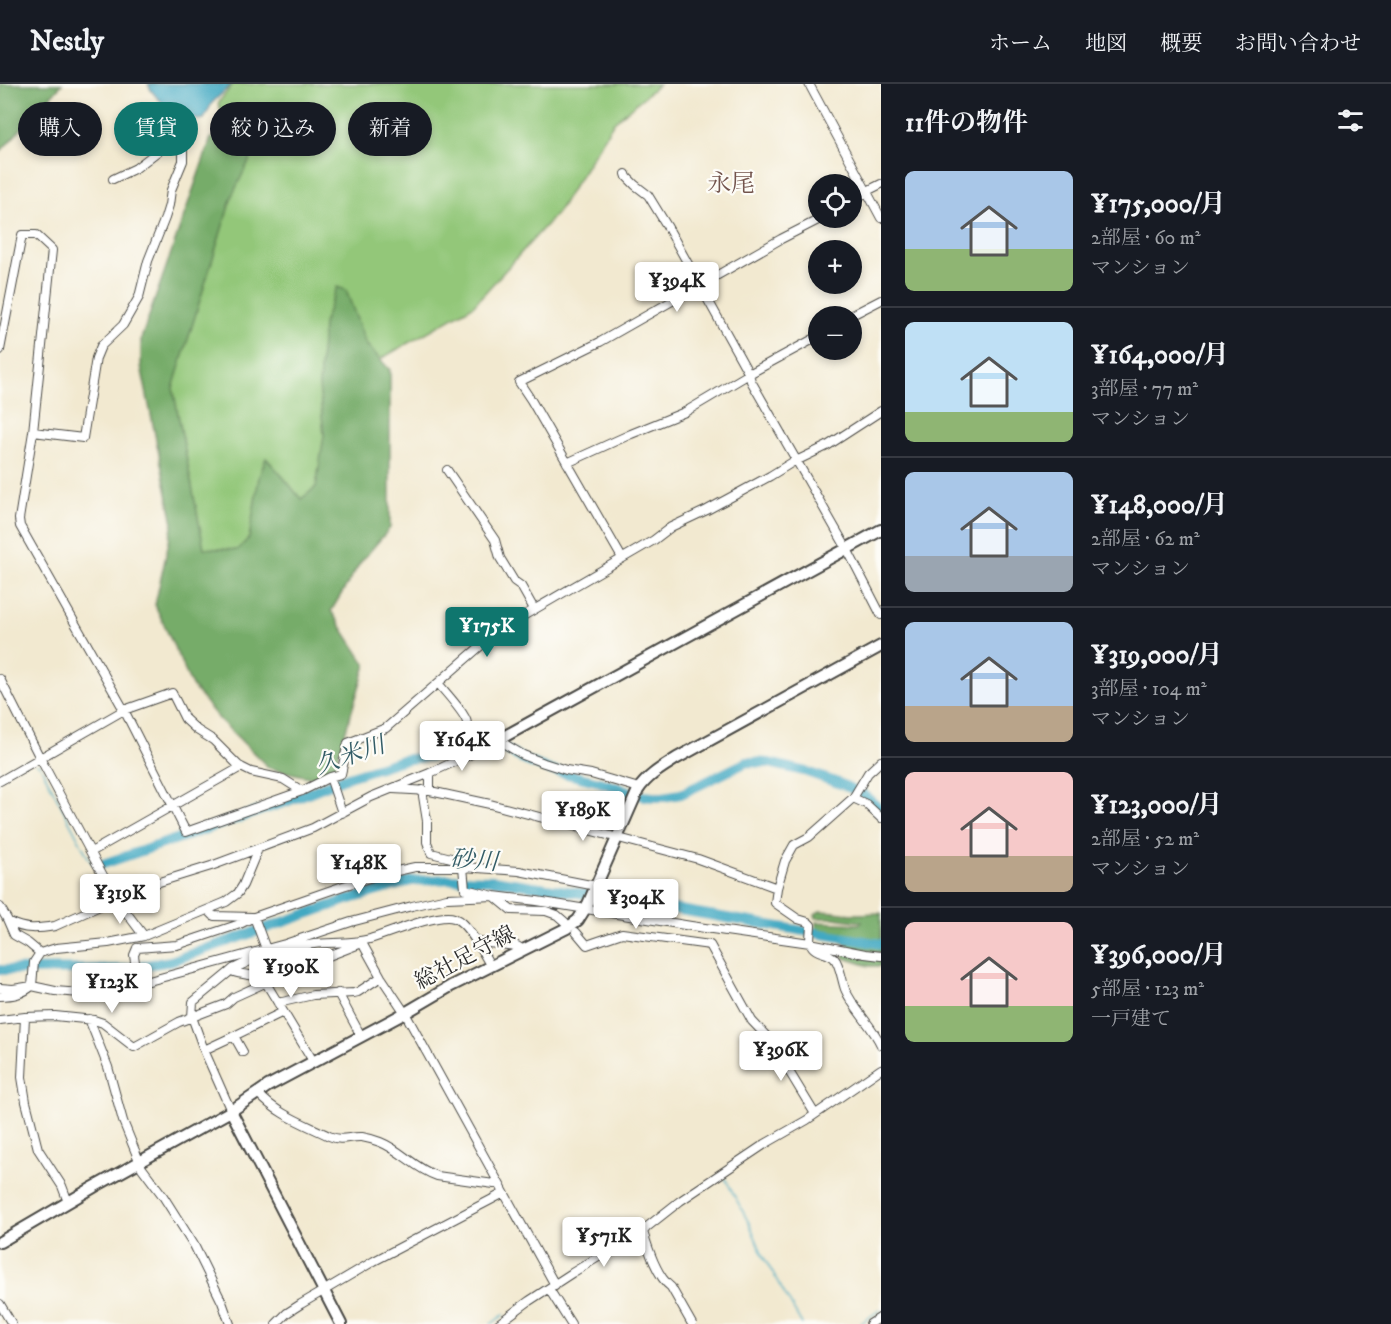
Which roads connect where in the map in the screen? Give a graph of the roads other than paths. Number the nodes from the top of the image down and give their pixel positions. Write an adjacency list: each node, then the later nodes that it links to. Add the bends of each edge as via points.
1 (809, 84): 5 (street)
2 (626, 174): 9 (street, via 648,195)
3 (113, 179): 16 (street, via 136,168 166,145 183,150 183,161 139,297 123,325 101,346 96,358 83,438)
4 (881, 183): 5 (street)
5 (867, 191): 6 (street); 7 (street)
6 (862, 195)
7 (881, 218)
8 (808, 225): 9 (street)
9 (699, 286): 14 (street); 18 (street, via 519,382)
10 (881, 300): 11 (street)
11 (862, 310)
12 (808, 342): 14 (street)
13 (0, 350): 16 (street, via 22,235 36,235 52,250)
14 (749, 375): 17 (street); 18 (street, via 685,412)
15 (881, 411): 17 (street, via 827,446)
16 (33, 432): 28 (street, via 20,526)
17 (796, 460): 21 (street); 22 (street)
18 (567, 463): 22 (street)
19 (447, 470): 23 (street, via 495,540 500,558)
20 (881, 530): 21 (main road)
21 (847, 549): 24 (street); 29 (main road)
22 (622, 558): 23 (street)
23 (534, 609): 27 (street, via 499,630)
24 (881, 615)
25 (881, 646): 39 (main road, 総社足守線, via 677,758 654,773)
26 (0, 679): 30 (street)
27 (438, 683): 29 (street, via 466,720 468,742); 35 (street, via 386,728 348,743 340,774)
28 (124, 710): 30 (street); 32 (street, via 172,693 185,719); 41 (street)
29 (495, 742): 33 (street); 39 (street, via 544,763 591,774)
30 (40, 758): 34 (street); 46 (street)
31 (881, 761): 40 (street, via 868,772)
32 (241, 767): 37 (street, via 284,779); 41 (street)
33 (430, 773): 36 (street); 38 (street)
34 (0, 781)
35 (331, 781): 37 (street); 42 (street)
36 (389, 789): 38 (street); 42 (street)
37 (302, 791): 41 (street, via 186,832)
38 (426, 791): 44 (street); 47 (street, via 427,842 432,853 455,859)
39 (638, 792): 44 (main road, 総社足守線)
40 (854, 797): 43 (street); 49 (street, via 809,837 794,845)
41 (173, 806): 46 (street)
42 (342, 813): 45 (street)
43 (881, 818)
44 (617, 838): 48 (main road, 総社足守線); 49 (street, via 698,859)
45 (258, 849): 52 (street); 56 (street, via 238,894)
46 (91, 852): 52 (street)
47 (463, 867): 48 (street, via 519,871); 50 (street); 57 (street, via 415,867 379,875)
48 (596, 887): 55 (main road, 総社足守線)
49 (777, 888): 63 (street, via 775,903 811,925)
50 (465, 889): 51 (street); 53 (street)
51 (494, 896): 53 (street); 55 (street); 59 (street, via 511,910 546,911)
52 (116, 898): 58 (street, via 55,926 20,928); 62 (street)
53 (453, 898): 67 (street, via 351,922)
54 (0, 907): 58 (street)
55 (587, 907): 63 (street, via 701,928); 68 (main road, 総社足守線, via 567,928)
56 (208, 910): 57 (street, via 214,916); 61 (street)
57 (254, 917): 66 (street, via 177,945); 67 (street)
58 (9, 922): 69 (street, via 14,935)
59 (565, 922)
60 (576, 932): 96 (street, via 586,945 622,933 710,945 752,1021 770,1040)
61 (153, 933): 62 (street); 66 (street, via 153,945)
62 (144, 936): 69 (street)
63 (811, 940): 70 (street); 89 (street, via 812,946 837,961 845,989)
64 (361, 942): 65 (street, via 444,916 460,921); 67 (street, via 314,944 272,952); 73 (street); 75 (street)
65 (478, 942): 68 (street, via 517,946); 71 (street)
66 (137, 948): 76 (street, via 134,955)
67 (266, 949): 72 (street, via 261,956); 76 (street)
68 (522, 950): 71 (main road, 総社足守線)
69 (40, 953): 74 (street, via 34,963)
70 (881, 956)
71 (490, 965): 82 (main road, 総社足守線)
72 (233, 969): 75 (street); 84 (street, via 193,1002)
73 (381, 977): 78 (street, via 358,992); 82 (street)
74 (33, 983): 76 (street, via 55,991 81,993); 77 (street); 79 (street, via 25,992)
75 (266, 983): 80 (street); 84 (street)
76 (138, 984)
77 (0, 988)
78 (338, 993): 80 (street); 88 (street)
79 (0, 996)
80 (278, 1003): 81 (street)
81 (283, 1012): 87 (street); 92 (street)
82 (405, 1013): 88 (main road, 総社足守線); 98 (street)
83 (26, 1017): 85 (street); 86 (street); 100 (street, via 22,1077 26,1102 38,1149)
84 (192, 1017): 85 (street, via 134,1047 103,1023); 90 (street)
85 (89, 1019): 97 (street)
86 (0, 1020)
87 (234, 1036): 90 (street); 91 (street)
88 (361, 1036): 92 (main road, 総社足守線)
89 (881, 1045)
90 (204, 1050): 95 (street)
91 (243, 1052)
92 (313, 1061): 94 (main road, 総社足守線)
93 (881, 1069): 96 (street)
94 (258, 1093): 95 (main road, 総社足守線); 98 (street, via 276,1110 337,1139 363,1137 380,1142 436,1176)
95 (231, 1111): 97 (main road, 総社足守線); 104 (main road)
96 (814, 1112): 101 (street, via 700,1188)
97 (139, 1161): 100 (main road, 総社足守線); 108 (street, via 194,1245)
98 (498, 1183): 99 (street)
99 (504, 1193): 103 (street); 104 (street)
100 (68, 1202): 102 (main road, 総社足守線)
101 (643, 1232): 103 (street); 113 (street, via 655,1264)
102 (0, 1242)
103 (552, 1287): 111 (street); 112 (street)
104 (324, 1291): 109 (street); 110 (main road)
105 (0, 1304): 107 (street)
106 (881, 1317): 114 (street)
107 (12, 1324)
108 (230, 1324)
109 (276, 1324)
110 (341, 1324)
111 (498, 1324)
112 (571, 1324)
113 (692, 1324)
114 (870, 1324)

